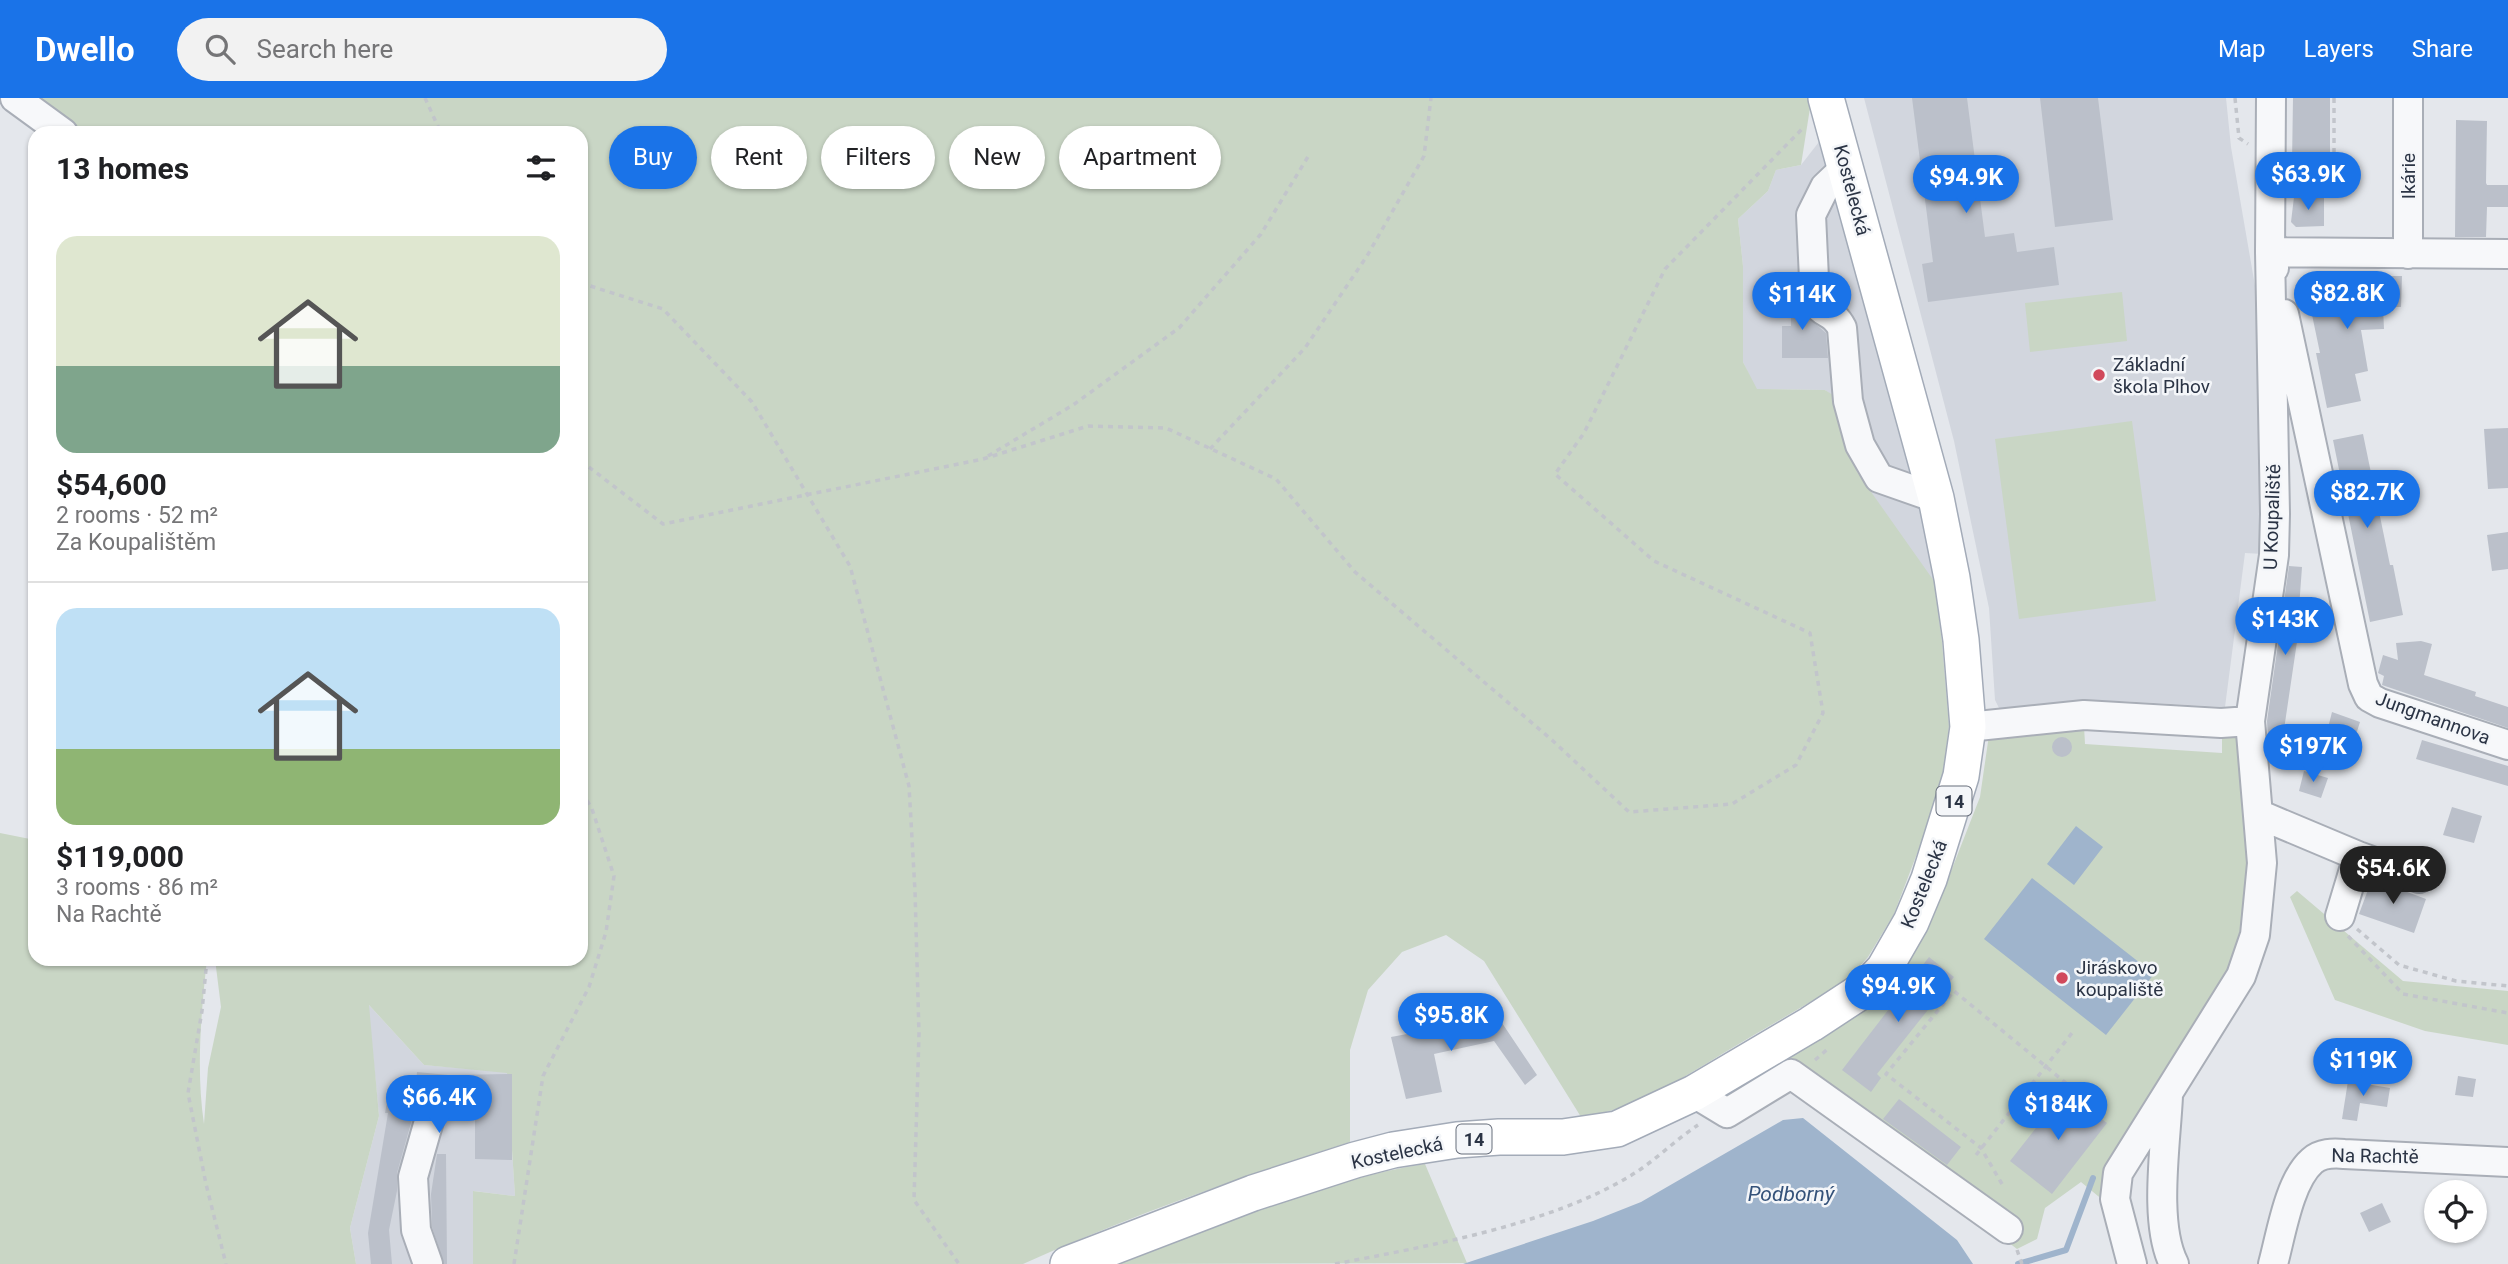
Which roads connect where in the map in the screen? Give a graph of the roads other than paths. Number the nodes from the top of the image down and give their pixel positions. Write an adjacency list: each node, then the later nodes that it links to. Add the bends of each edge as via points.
1 (15, 98): 5 (street)
2 (2271, 98): 7 (street)
3 (2407, 98): 8 (street, Ikárie)
4 (1827, 100): 6 (main road, Kostelecká / 14)
5 (53, 126)
6 (1846, 167): 10 (main road, Kostelecká / 14); 10 (street, via 1825,187 1811,215 1815,300 1842,328 1848,401 1860,445 1880,478)
7 (2270, 252): 8 (street); 11 (street, U Koupaliště, via 2274,555); 13 (street, Jungmannova, via 2369,697)
8 (2408, 254): 9 (street)
9 (2508, 254)
10 (1937, 498): 12 (main road, Kostelecká / 14, via 1961,640)
11 (2250, 722): 12 (street, via 2084,715); 14 (street, U Koupaliště)
12 (1968, 727): 18 (main road, Kostelecká / 14, via 1961,776 1929,879 1884,969 1845,1003)
13 (2508, 745)
14 (2258, 814): 15 (street); 19 (street, U Koupaliště, via 2262,863 2255,935 2241,976)
15 (2358, 856): 16 (street); 17 (street)
16 (2419, 878)
17 (2340, 915)
18 (1694, 1093): 22 (street, via 1727,1113 1791,1074); 24 (main road, Kostelecká / 14, via 1640,1120 1600,1133 1457,1140 1355,1160 1253,1193)
19 (2168, 1093): 25 (street, U Koupaliště, via 2118,1173 2115,1199); 26 (street, via 2162,1228)
20 (429, 1121): 23 (street, via 413,1177 416,1230)
21 (2508, 1162): 27 (street, Na Rachtě, via 2320,1156 2301,1174 2293,1192)
22 (2008, 1229)
23 (428, 1264)
24 (1068, 1264)
25 (2132, 1264)
26 (2174, 1264)
27 (2273, 1264)

